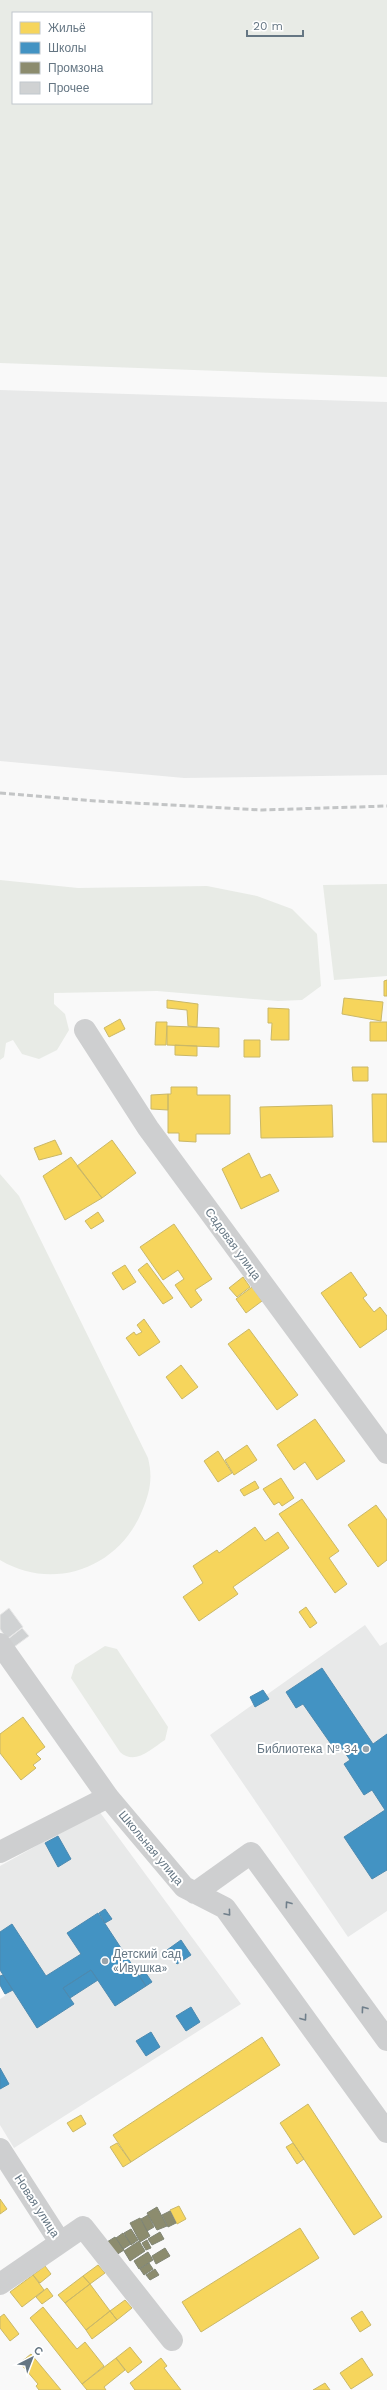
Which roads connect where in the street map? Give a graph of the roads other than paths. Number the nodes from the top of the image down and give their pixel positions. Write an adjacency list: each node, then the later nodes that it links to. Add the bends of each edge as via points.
1 (85, 1030): 2 (street, Садовая улица, via 148,1128)
2 (387, 1453)
3 (0, 1644): 4 (street, Школьная улица)
4 (108, 1797): 5 (street); 6 (street, Школьная улица, via 184,1887)
5 (0, 1852)
6 (195, 1893): 7 (street, one-way to 6, via 251,1853); 8 (street, Школьная улица, one-way to 8, via 225,1908)
7 (387, 2040)
8 (387, 2132)
9 (0, 2149): 10 (street, Новая улица)
10 (60, 2242): 11 (street); 12 (street, via 84,2227)
11 (0, 2284)
12 (172, 2340)

